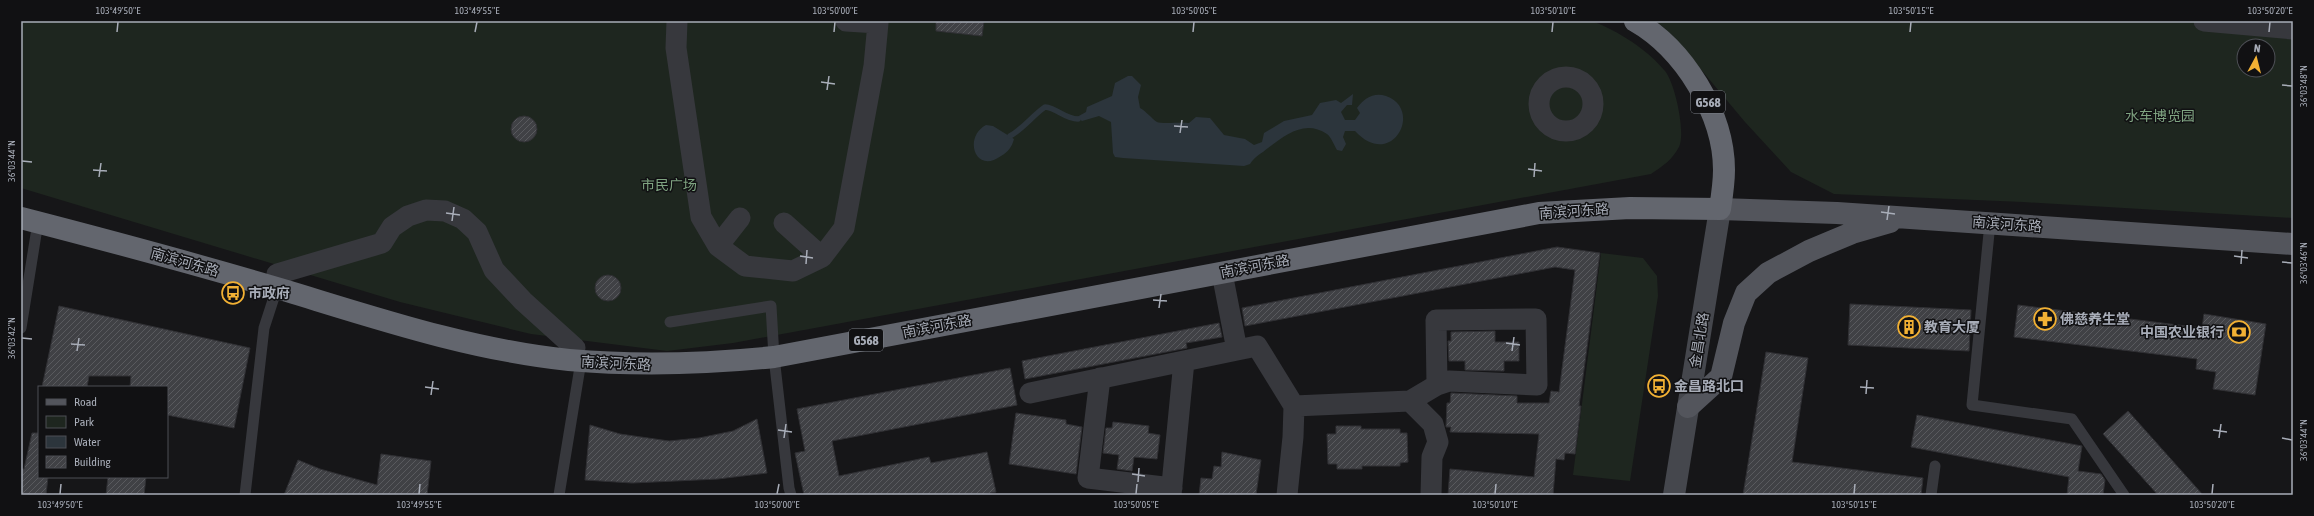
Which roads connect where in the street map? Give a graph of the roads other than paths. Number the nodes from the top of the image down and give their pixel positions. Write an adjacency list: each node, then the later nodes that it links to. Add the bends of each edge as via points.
1 (677, 21): 13 (street, via 676,48 701,217)
2 (846, 21): 14 (street, via 878,23 874,66 844,228)
3 (1635, 21): 6 (highway, G568, via 1664,44 1681,62 1703,94 1714,116 1721,141 1724,170)
4 (2204, 21): 5 (street)
5 (2293, 29)
6 (1720, 209): 8 (main road, 南滨河东路); 15 (highway, 南滨河东路 / G568, via 1630,208 1539,213); 28 (main road, 金昌北路)
7 (740, 218): 13 (street)
8 (1904, 218): 11 (main road, 南滨河东路); 28 (main road, via 1852,233 1809,251 1768,273 1746,294 1734,323 1721,377)
9 (29, 220): 16 (highway, 南滨河东路 / G568); 18 (lane)
10 (784, 223): 14 (street)
11 (1990, 224): 12 (main road, 南滨河东路); 38 (lane, via 1972,405 2072,419)
12 (2293, 244)
13 (718, 246): 14 (street, via 745,266 793,271)
14 (822, 257)
15 (1222, 273): 19 (street); 21 (highway, 南滨河东路 / G568)
16 (277, 281): 20 (highway, 南滨河东路 / G568, via 412,329 505,350); 20 (street, via 382,243 392,227 408,216 426,210 445,211 463,219 477,232 494,270); 31 (lane, via 264,328)
17 (670, 322): 21 (lane, via 771,306)
18 (21, 328)
19 (1237, 350): 22 (street); 27 (street, via 1257,346)
20 (578, 354): 21 (highway, 南滨河东路 / G568, via 661,365); 32 (lane)
21 (774, 357): 33 (lane)
22 (1184, 361): 23 (street); 30 (street)
23 (1100, 378): 25 (street); 30 (street, via 1088,478)
24 (1437, 385): 24 (street, via 1436,320 1536,319 1537,384 1449,381); 26 (street)
25 (1030, 394)
26 (1410, 401): 27 (street); 35 (street, via 1433,424 1438,442 1432,457)
27 (1294, 406): 34 (street)
28 (1688, 407): 36 (main road, 金昌北路)
29 (1935, 466): 37 (lane)
30 (1171, 492)
31 (244, 495)
32 (559, 495)
33 (791, 495)
34 (1286, 495)
35 (1431, 495)
36 (1674, 495)
37 (1931, 495)
38 (2124, 495)

